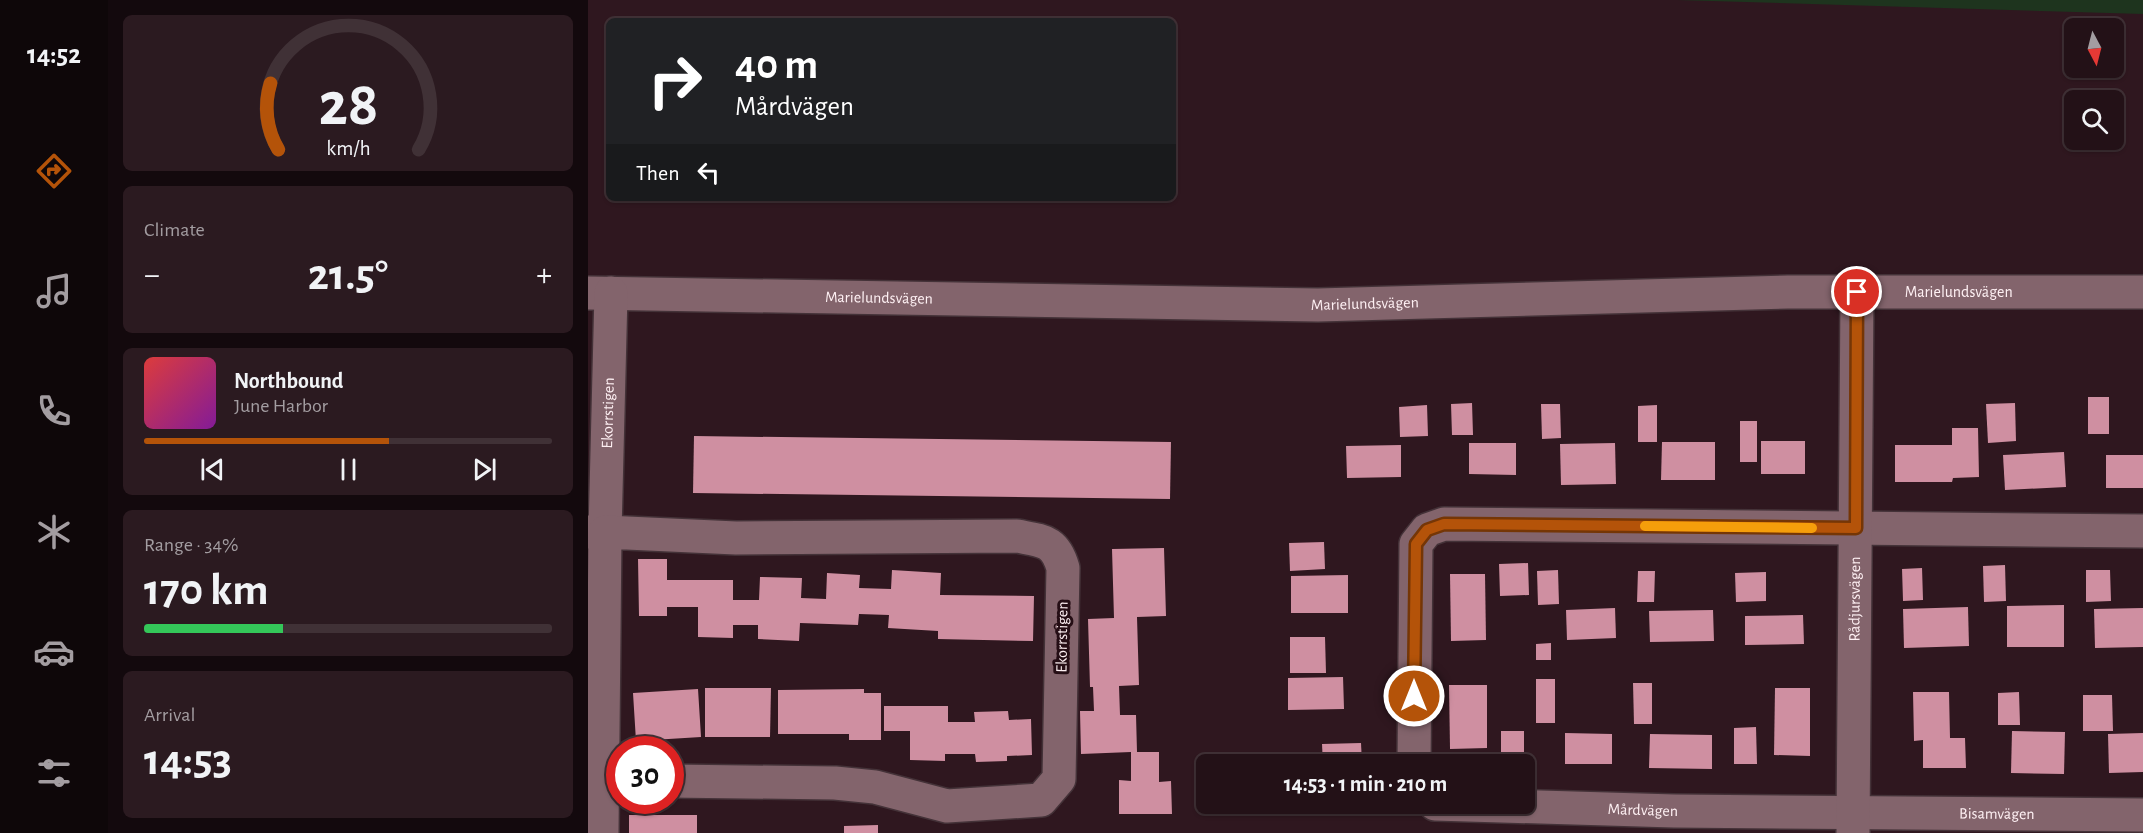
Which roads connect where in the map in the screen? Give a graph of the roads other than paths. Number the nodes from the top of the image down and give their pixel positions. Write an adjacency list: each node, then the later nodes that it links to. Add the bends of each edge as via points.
1 (1857, 292): 2 (street, Marielundsvägen); 3 (street, Marielundsvägen, via 1318,305); 4 (street, Rådjursvägen)
2 (2143, 292)
3 (599, 293): 6 (street, Ekorrstigen)
4 (1856, 528): 5 (street); 7 (street, via 1444,524 1427,530 1416,544); 12 (street, Rådjursvägen)
5 (2143, 531)
6 (597, 532): 8 (street, Ekorrstigen, via 736,538 1017,536 1044,541 1058,552 1063,568 1059,779 1041,800 947,806 875,787 835,783); 9 (street, Ekorrstigen)
7 (1414, 754)
8 (684, 781)
9 (603, 787): 14 (street, Ekorrstigen)
10 (1535, 807): 12 (street, Mårdvägen)
11 (2143, 815): 13 (street, Bisamvägen)
12 (1852, 823): 13 (street, Bisamvägen)
13 (2017, 824)
14 (602, 833)

